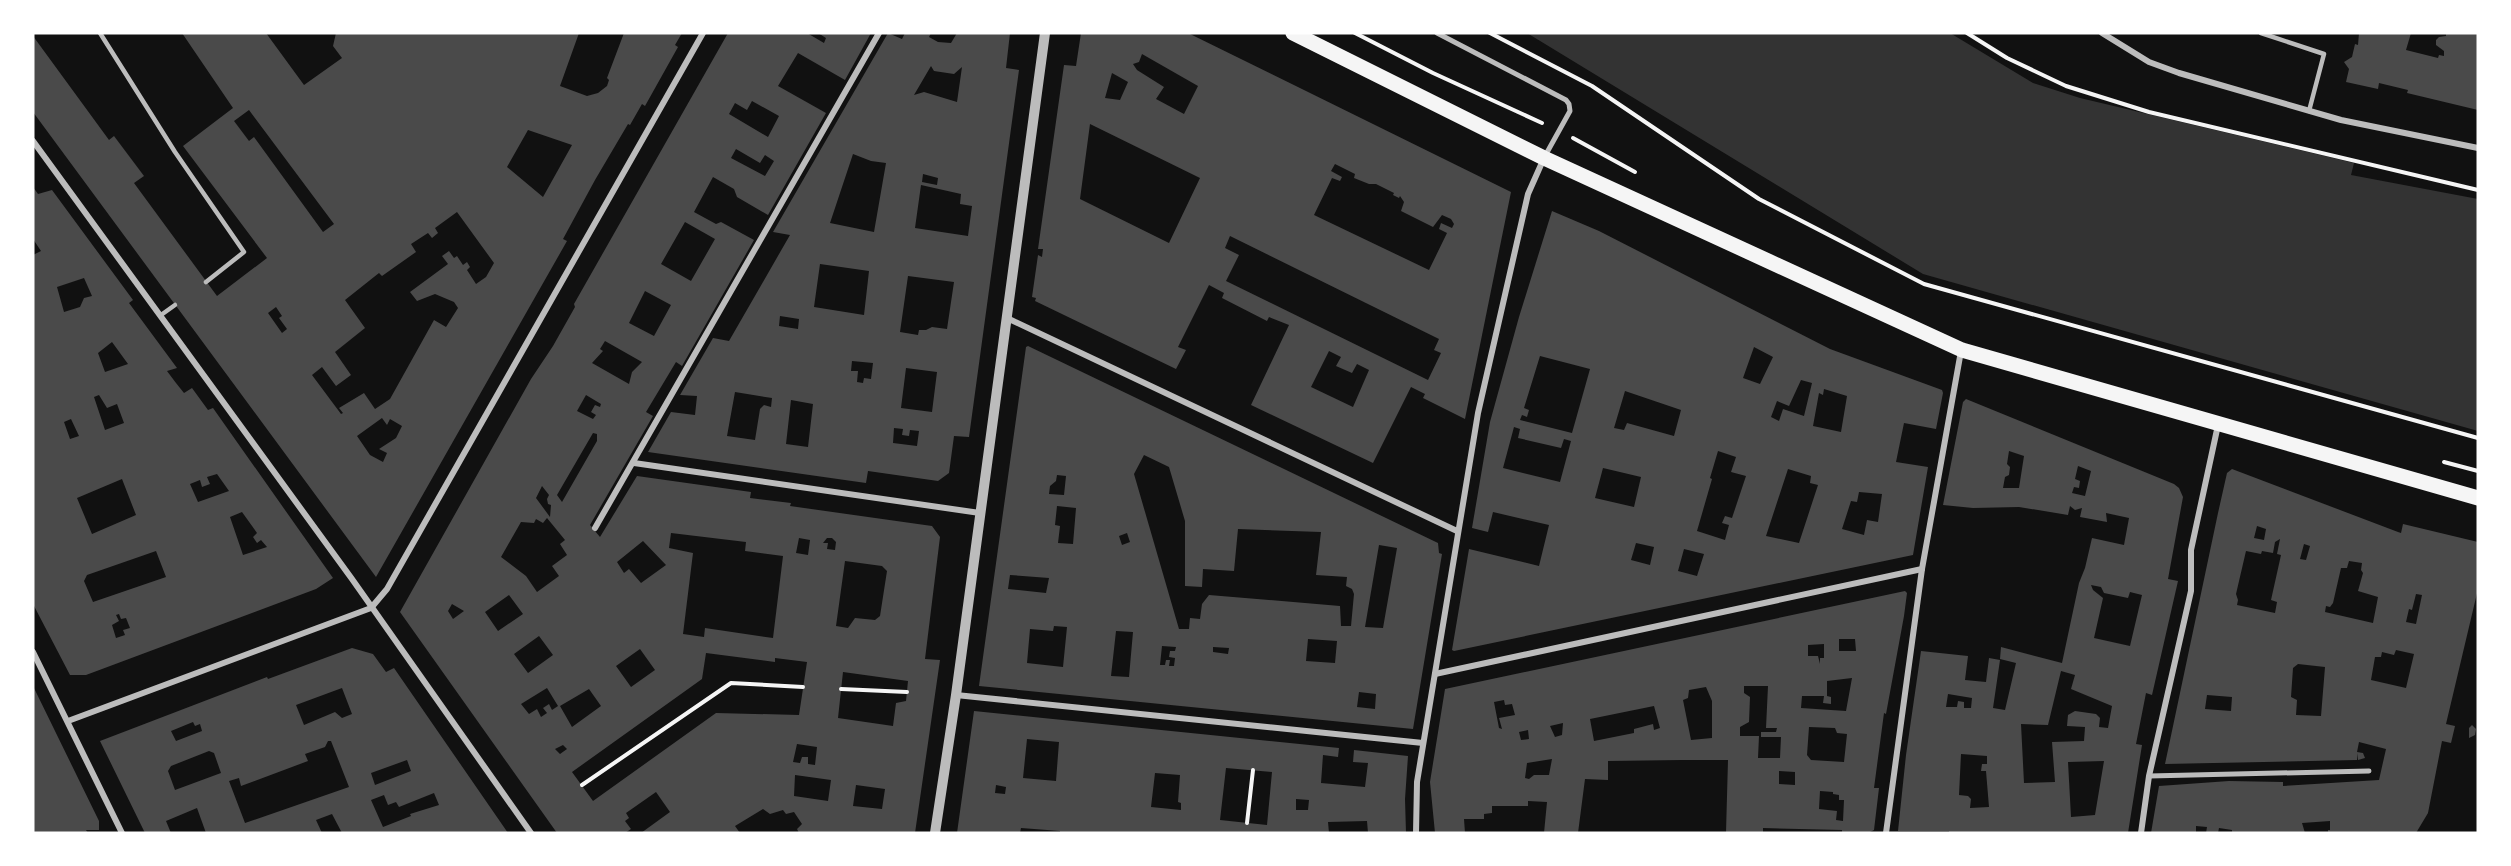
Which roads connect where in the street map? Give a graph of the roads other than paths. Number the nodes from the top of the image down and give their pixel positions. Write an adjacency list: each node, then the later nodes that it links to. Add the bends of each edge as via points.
1 (100, 33): 13 (lane, via 244,252)
2 (703, 33): 25 (street, via 387,589)
3 (879, 33): 19 (street)
4 (1045, 33): 16 (street)
5 (1293, 33): 12 (main road)
6 (1437, 33): 12 (street, via 1566,100 1570,111)
7 (2102, 33): 9 (street, via 2149,62)
8 (2261, 33): 9 (lane, via 2324,54)
9 (2309, 111): 11 (street)
10 (33, 141): 15 (street)
11 (2478, 148)
12 (1544, 158): 17 (main road); 23 (street, via 1528,194 1478,413)
13 (206, 282)
14 (175, 305): 15 (lane)
15 (161, 315): 25 (street)
16 (1006, 318): 21 (street); 23 (street)
17 (1962, 350): 18 (main road); 24 (street)
18 (2218, 425): 20 (main road); 32 (street, via 2191,550 2191,591)
19 (634, 463): 21 (street); 22 (street)
20 (2478, 498)
21 (980, 513): 28 (street)
22 (595, 528)
23 (1457, 531): 27 (street)
24 (1922, 569): 27 (street); 39 (street)
25 (371, 608): 29 (street); 36 (street)
26 (33, 652): 29 (street)
27 (1435, 674): 30 (street)
28 (956, 695): 30 (street); 37 (street)
29 (68, 721): 33 (street)
30 (1424, 743): 38 (street, via 1417,782)
31 (2369, 771): 32 (street)
32 (2149, 776): 40 (street)
33 (115, 819): 34 (street); 35 (street)
34 (114, 833)
35 (122, 833)
36 (531, 833)
37 (935, 833)
38 (1416, 833)
39 (1886, 833)
40 (2142, 833)

